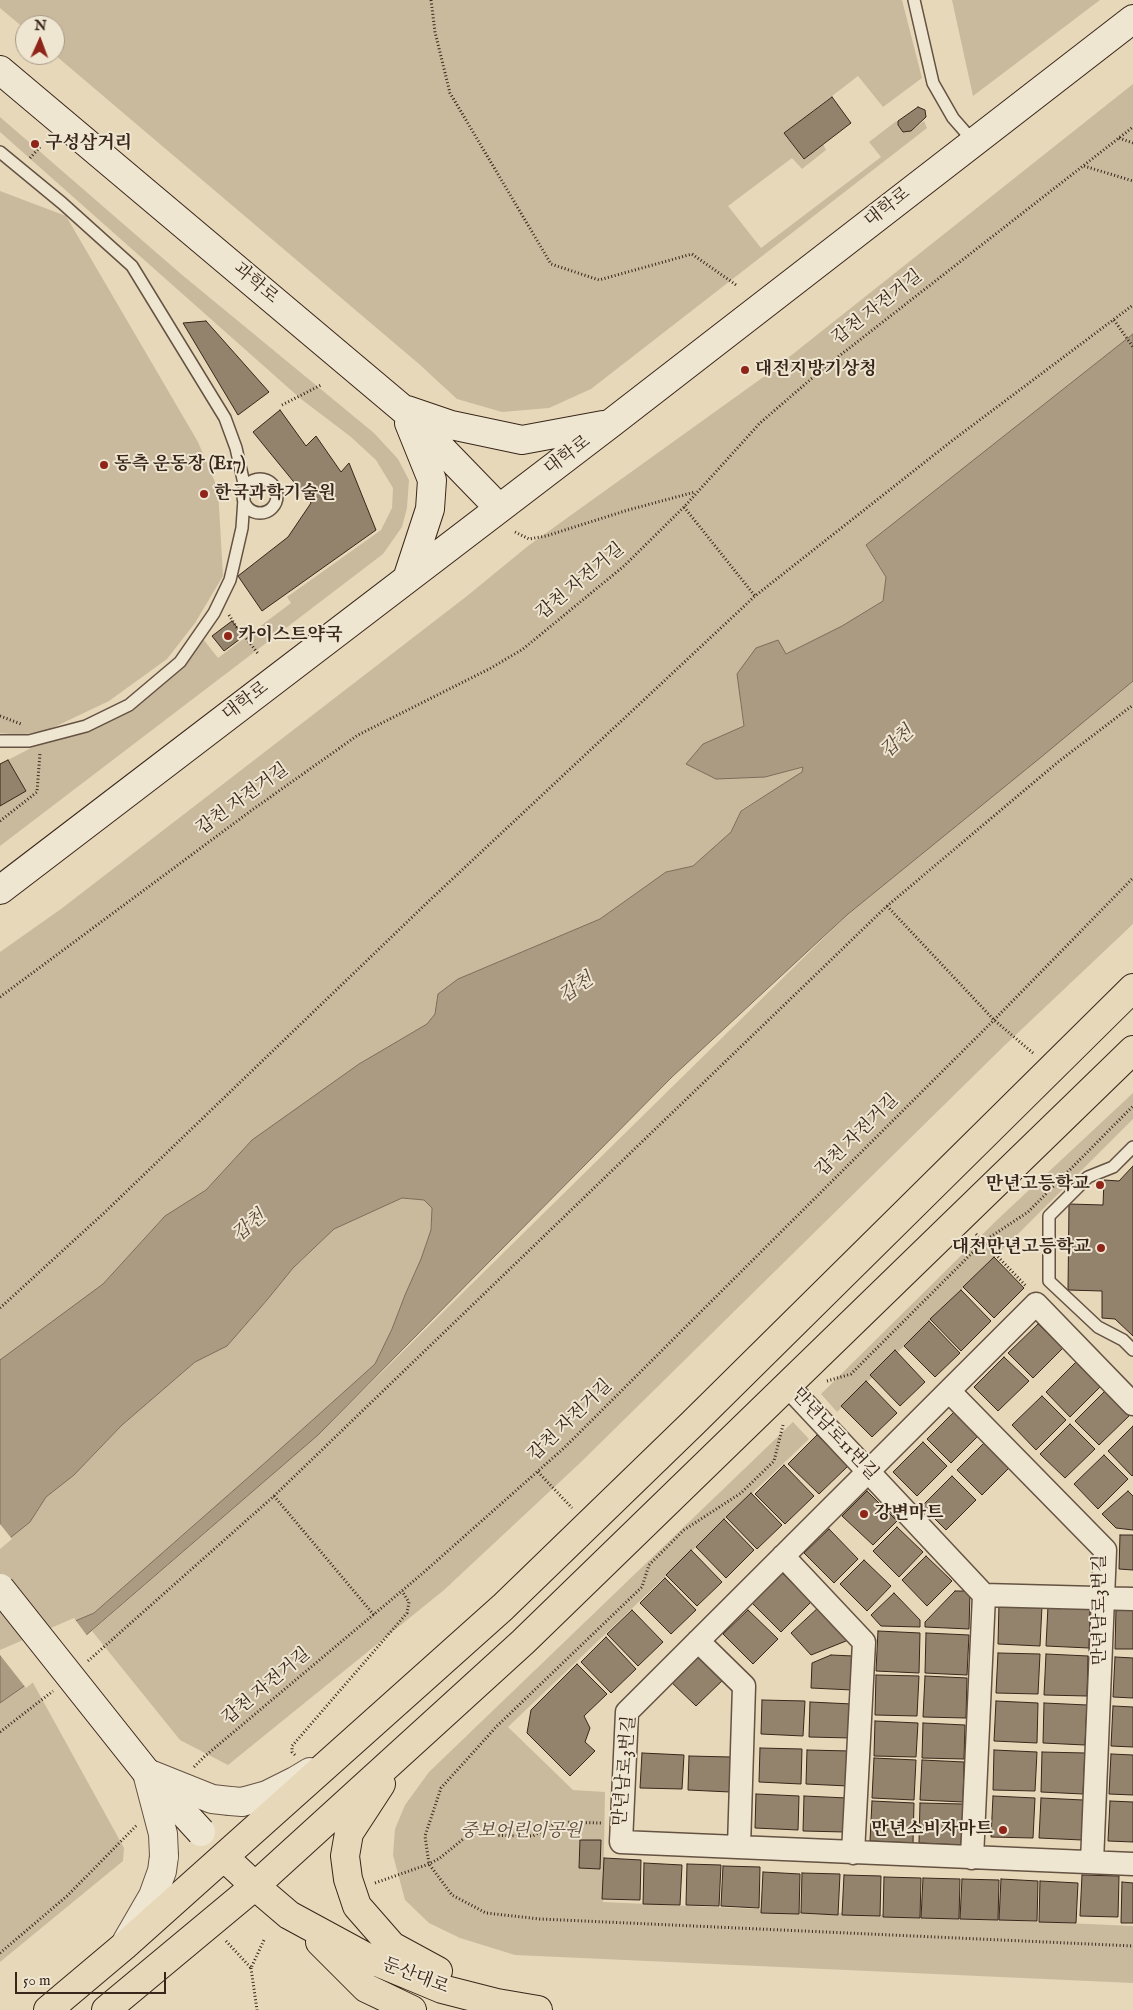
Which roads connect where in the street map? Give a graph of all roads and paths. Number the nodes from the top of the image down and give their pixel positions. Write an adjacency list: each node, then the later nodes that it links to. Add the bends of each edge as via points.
1 (431, 0): 14 (path, via 450,93 551,264 599,280 692,254)
2 (914, 0): 7 (lane, via 933,83 953,118)
3 (1133, 19): 7 (main road, 대학로)
4 (0, 70): 20 (main road, 과학로)
5 (1133, 127): 6 (path, 갑천 자전거길)
6 (1118, 138): 8 (path); 12 (path, 갑천 자전거길)
7 (974, 142): 21 (main road, 대학로)
8 (1133, 143)
9 (40, 147): 11 (path)
10 (0, 152): 31 (lane, via 62,202 132,266 225,418 236,448 244,494 242,528 230,580 214,613 180,662 129,705 86,726 29,741)
11 (26, 162)
12 (1083, 166): 13 (path); 22 (path, 갑천 자전거길, via 824,366 760,423)
13 (1133, 181)
14 (736, 284)
15 (1133, 305): 16 (path)
16 (1114, 320): 17 (path); 27 (path, via 953,440)
17 (1133, 347)
18 (321, 385): 19 (path)
19 (282, 405)
20 (404, 410): 21 (main road, via 451,425 522,440); 24 (main road, 과학로); 26 (main road, via 432,480 430,509)
21 (610, 424): 24 (main road, 대학로)
22 (696, 492): 23 (path, 갑천 자전거길); 25 (path, via 546,536 529,539)
23 (684, 507): 27 (path); 38 (path, 갑천 자전거길, via 624,566 523,649 358,735 244,815)
24 (499, 508): 26 (main road, 대학로)
25 (515, 532)
26 (407, 579): 35 (main road, 대학로)
27 (755, 596): 47 (path)
28 (228, 614): 29 (path)
29 (259, 655)
30 (1133, 705): 36 (path, via 1058,762)
31 (0, 741)
32 (40, 748): 33 (path, via 37,792)
33 (0, 821)
34 (1133, 878): 39 (path, 갑천 자전거길)
35 (0, 890)
36 (887, 906): 39 (path); 56 (path)
37 (1133, 988): 69 (main road, via 602,1512 503,1607)
38 (0, 997)
39 (994, 1020): 41 (path); 55 (path, 갑천 자전거길)
40 (1133, 1050): 50 (main road)
41 (1033, 1052)
42 (1133, 1106): 45 (path, via 1028,1212)
43 (1133, 1147): 48 (lane, via 1113,1167 1088,1177 1049,1216 1049,1281 1098,1327 1123,1340)
44 (974, 1232): 45 (path)
45 (984, 1241): 46 (path, via 1030,1291); 49 (path, via 851,1374)
46 (1036, 1304): 51 (street, 만년남로3번길); 52 (street)
47 (0, 1308)
48 (1133, 1350)
49 (822, 1383)
50 (788, 1386): 54 (street, 만년남로11번길); 70 (main road, via 523,1642)
51 (949, 1391): 54 (street, 만년남로3번길); 62 (street, 만년남로3번길, via 1105,1550)
52 (1133, 1404)
53 (784, 1419): 81 (path, via 774,1461 741,1493 684,1530 649,1565 642,1587 498,1726 442,1788 425,1836)
54 (869, 1471): 58 (street, 만년남로3번길); 61 (street, 만년남로11번길)
55 (538, 1472): 57 (path); 60 (path, 갑천 자전거길)
56 (274, 1496): 64 (path); 66 (path)
57 (575, 1511)
58 (783, 1556): 65 (street, 만년남로3번길); 77 (street, via 864,1642)
59 (0, 1588): 73 (main road, bridge)
60 (402, 1591): 64 (path, 갑천 자전거길); 71 (path, via 409,1602 407,1613 292,1746)
61 (984, 1595): 62 (street); 79 (street)
62 (1104, 1598): 63 (street); 80 (street, 만년남로3번길)
63 (1133, 1599)
64 (374, 1615): 72 (path, 갑천 자전거길)
65 (698, 1641): 75 (street, 만년남로3번길, via 627,1712); 76 (street, via 744,1686)
66 (83, 1666)
67 (54, 1690): 68 (path)
68 (0, 1732)
69 (344, 1748): 73 (main road, bridge, via 295,1781 267,1795 242,1802 212,1799); 78 (main road)
70 (402, 1752): 84 (main road); 92 (main road, via 349,1833 345,1856 357,1906 392,1946)
71 (296, 1757)
72 (192, 1769)
73 (147, 1772): 78 (main road, bridge); 88 (main road, bridge, via 163,1834 164,1856 153,1896)
74 (140, 1822): 90 (path, via 67,1896)
75 (622, 1824): 76 (street, 만년남로3번길, via 621,1842); 81 (path, via 558,1822 533,1836 468,1835)
76 (739, 1847): 77 (street, 만년남로3번길)
77 (853, 1853): 79 (street, 만년남로3번길)
78 (224, 1857): 84 (main road, 둔산대로); 88 (main road)
79 (972, 1858): 80 (street, 만년남로3번길)
80 (1092, 1862): 82 (street, 만년남로3번길)
81 (429, 1864): 83 (path); 89 (path, via 452,1895 486,1913 540,1919)
82 (1133, 1864)
83 (375, 1883)
84 (255, 1886): 85 (main road, 둔산대로); 94 (main road)
85 (300, 1922): 92 (main road, 둔산대로, via 370,1960 433,1986); 96 (main road, 둔산대로, via 366,1988)
86 (224, 1938): 91 (path)
87 (264, 1940): 91 (path)
88 (124, 1946): 93 (main road)
89 (1133, 1946)
90 (0, 1953)
91 (251, 1968): 95 (path)
92 (497, 2002): 97 (main road, 둔산대로)
93 (48, 2010)
94 (106, 2010)
95 (257, 2010)
96 (412, 2010)
97 (538, 2010)

